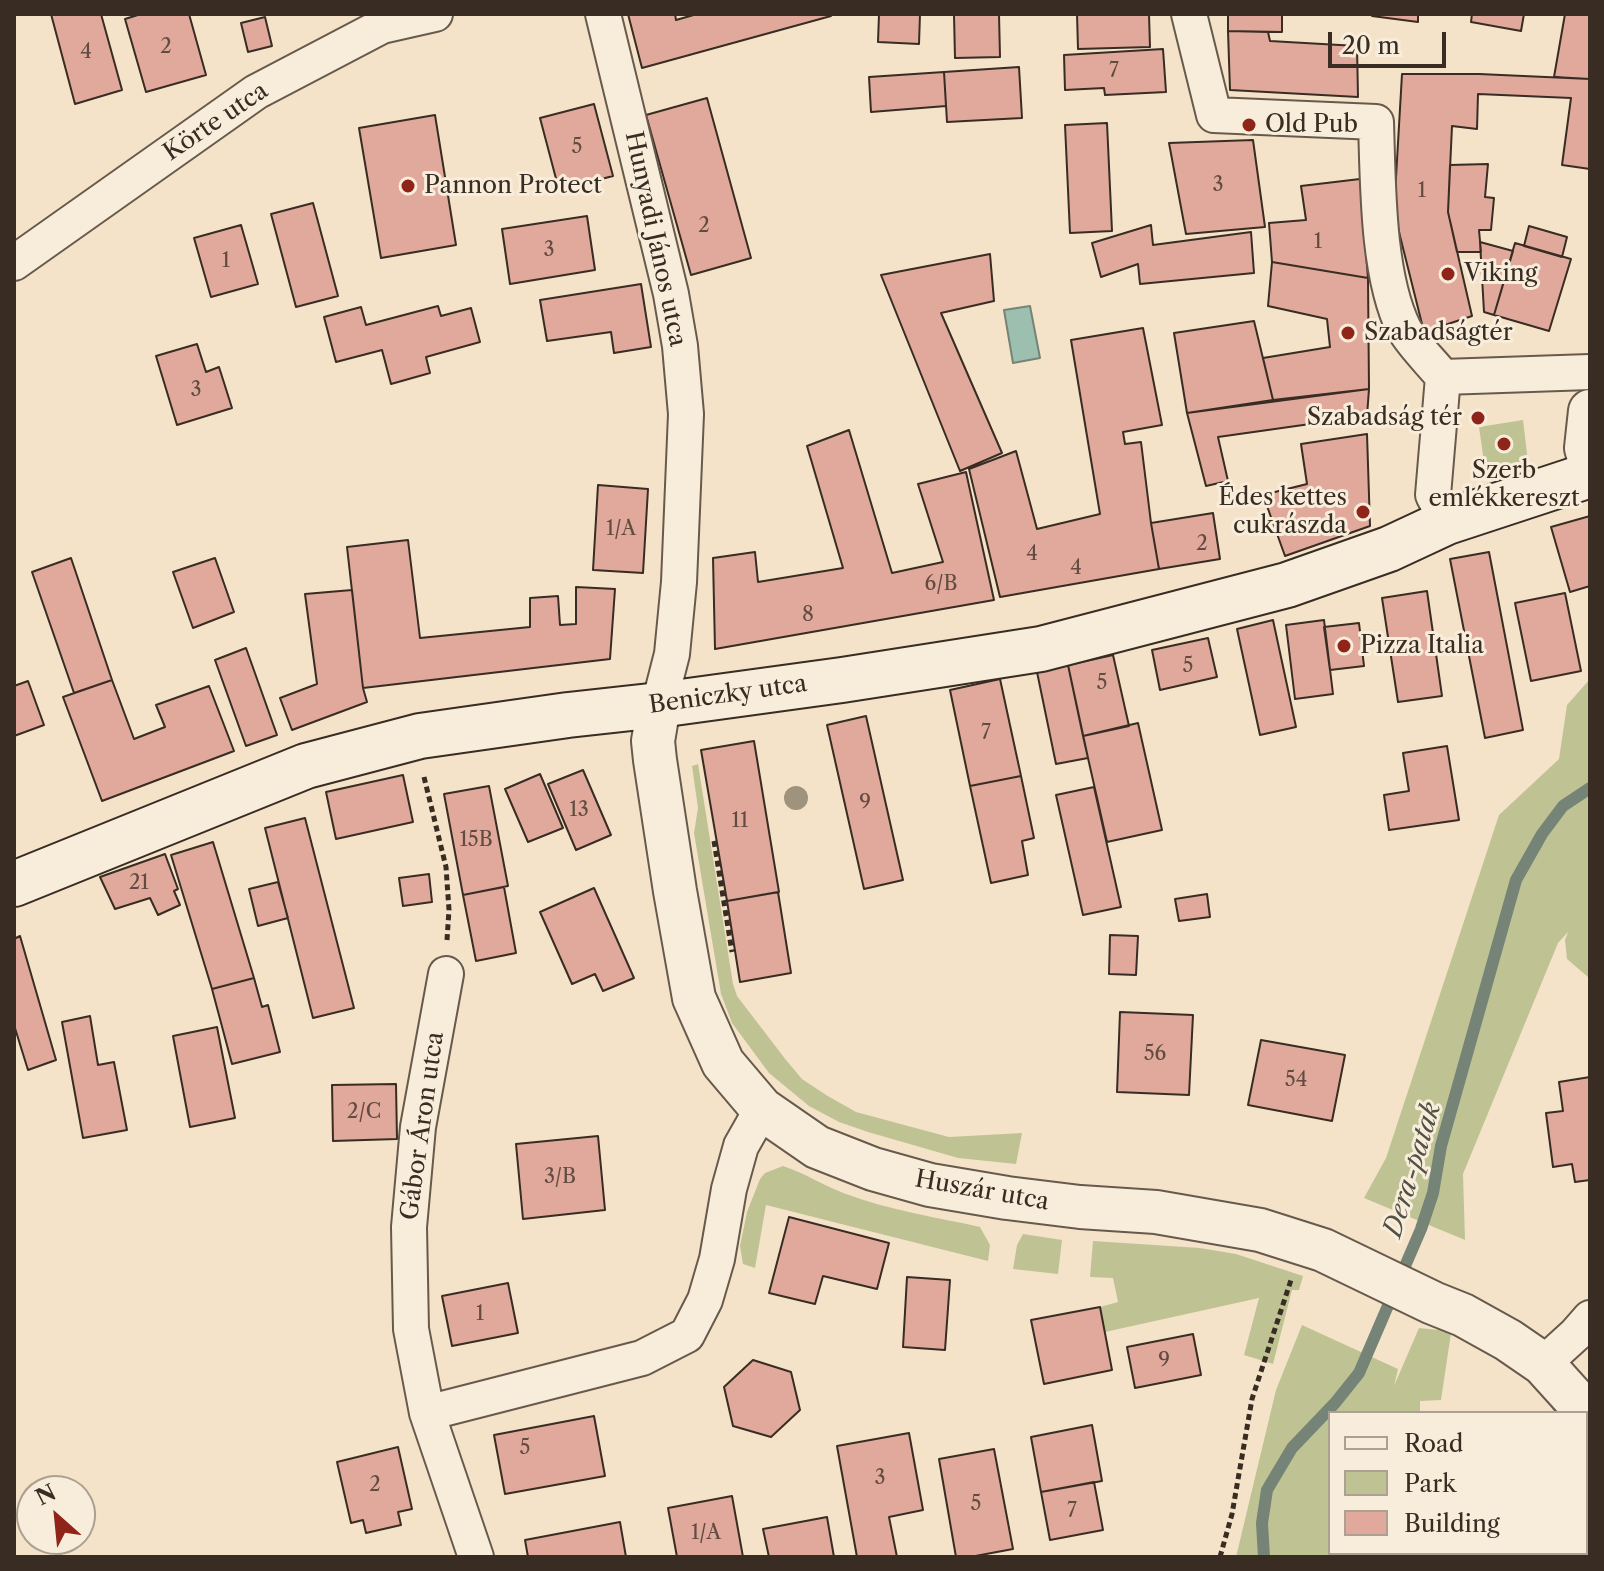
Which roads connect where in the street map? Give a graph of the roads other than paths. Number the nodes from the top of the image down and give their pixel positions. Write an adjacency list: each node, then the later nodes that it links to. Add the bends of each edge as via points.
1 (435, 14): 4 (street, Körte utca, via 382,26 256,92)
2 (603, 14): 11 (street, Hunyadi János utca, via 671,294 686,414 679,582 672,654)
3 (1189, 14): 6 (street, via 1214,115 1376,122 1391,292 1405,330)
4 (14, 263)
5 (1590, 372): 6 (street)
6 (1443, 377): 10 (street, via 1433,495)
7 (1590, 411): 8 (street)
8 (1590, 462)
9 (1590, 475): 10 (main road)
10 (1447, 522): 11 (main road, Beniczky utca, via 1287,585 1041,649)
11 (659, 705): 12 (main road, Beniczky utca, via 420,736 306,766); 14 (street, Huszár utca, via 655,760 694,998 723,1063)
12 (14, 884)
13 (446, 974): 18 (street, Gábor Áron utca, via 418,1127 409,1227 411,1329)
14 (762, 1109): 16 (street, Huszár utca, via 817,1147 930,1185 1080,1207 1156,1212 1260,1230 1323,1250 1463,1315); 18 (street, via 741,1146 717,1259 687,1335 642,1358)
15 (1590, 1318): 16 (street)
16 (1543, 1364): 17 (street, Huszár utca)
17 (1585, 1411)
18 (427, 1413): 19 (street, Gábor Áron utca)
19 (476, 1557)

